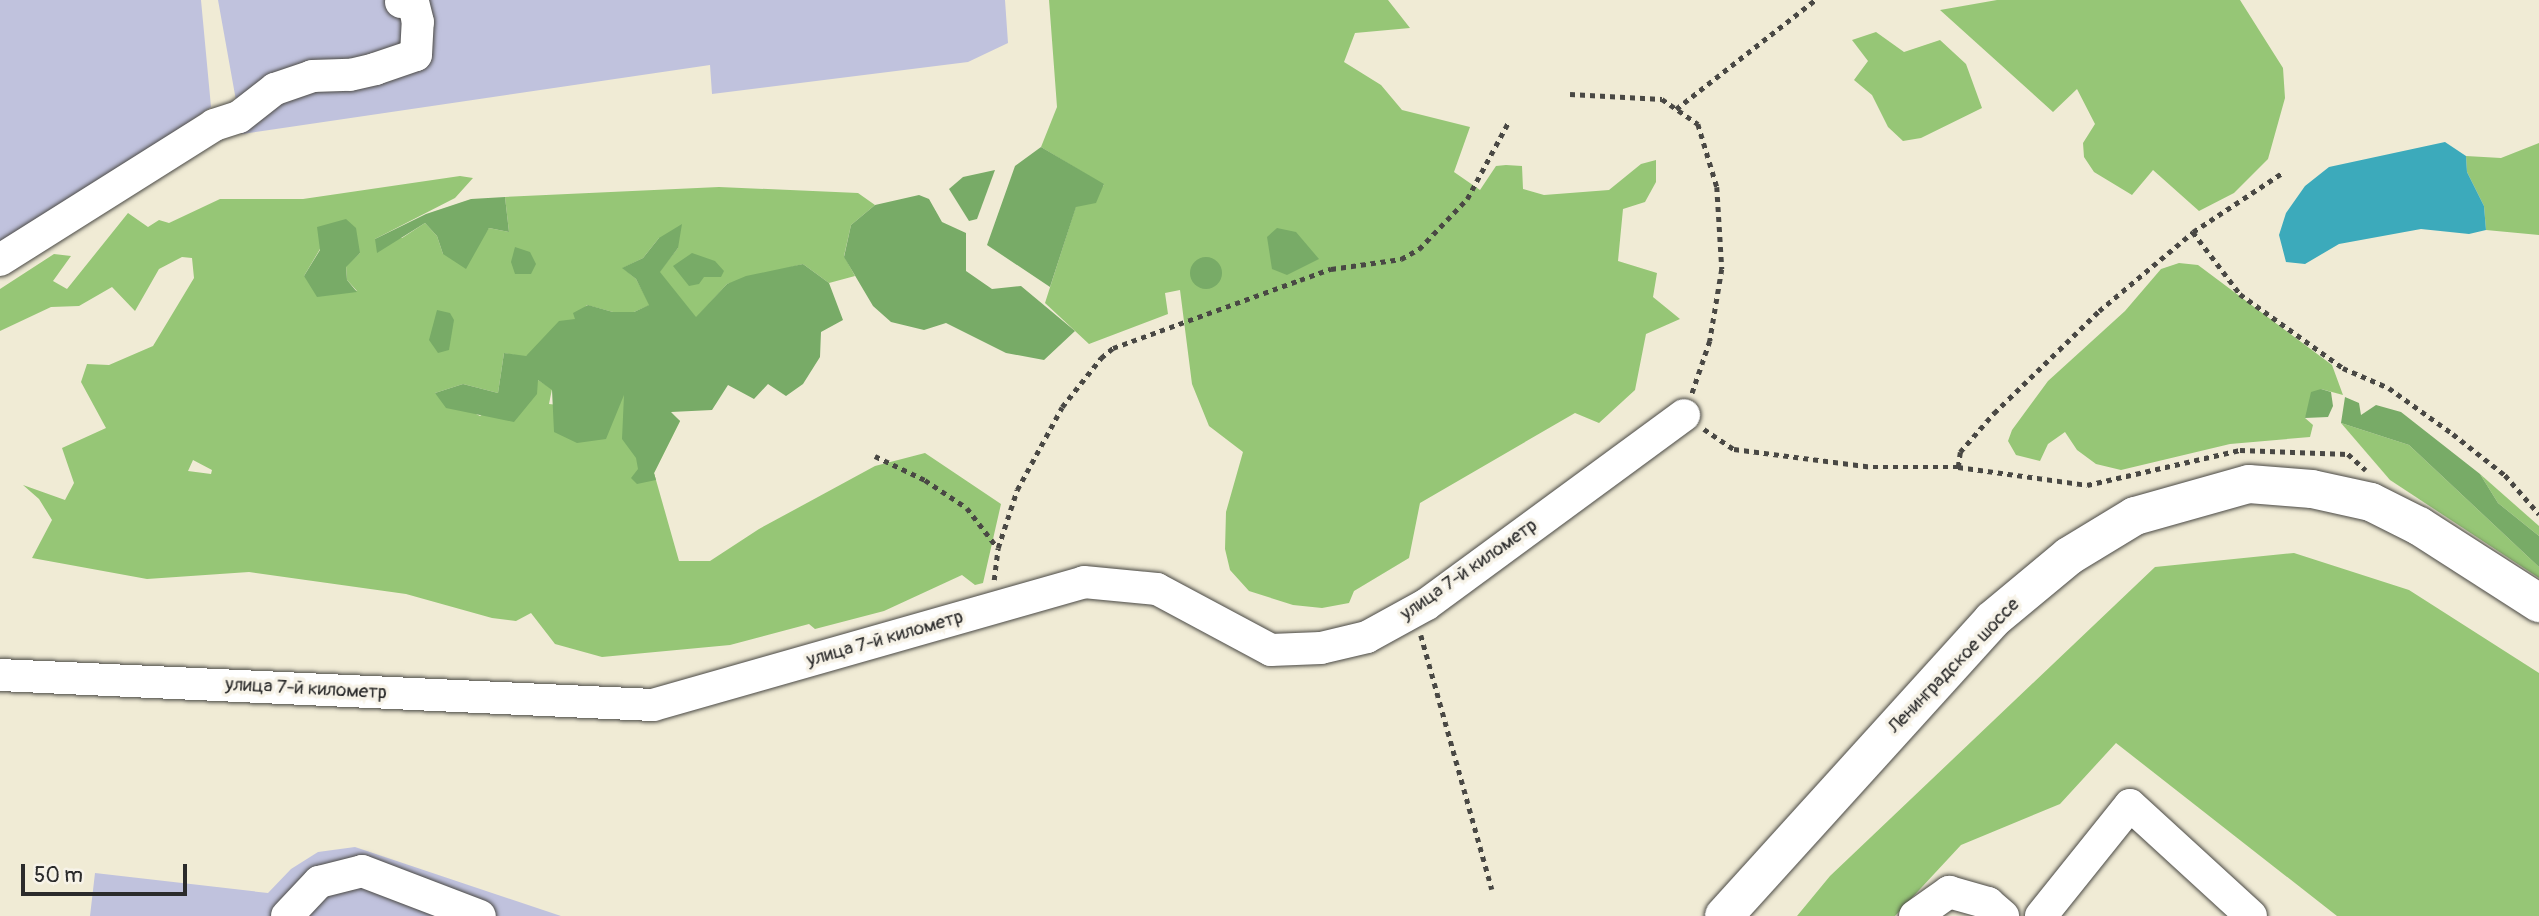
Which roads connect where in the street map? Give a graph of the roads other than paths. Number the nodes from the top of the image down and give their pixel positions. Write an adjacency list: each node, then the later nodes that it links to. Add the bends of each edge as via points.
1 (401, 2): 2 (lane, via 412,2 418,22 416,55 375,69 312,76 275,89 239,117 214,125)
2 (0, 260)
3 (1684, 415): 5 (lane, улица 7-й километр, via 1414,611 1367,637 1321,648 1271,650 1157,589 1084,582 653,705)
4 (2539, 603): 8 (main road, Ленинградское шоссе, via 2407,520 2371,502 2312,489 2249,484 2135,516 2069,556 1992,620)
5 (0, 675)
6 (287, 916): 7 (lane, via 319,882 362,871)
7 (480, 916)
8 (1724, 916)
9 (1916, 916): 10 (lane, via 1950,892 1988,903)
10 (2003, 916)
11 (2041, 916): 12 (lane, via 2130,805)
12 (2250, 916)

